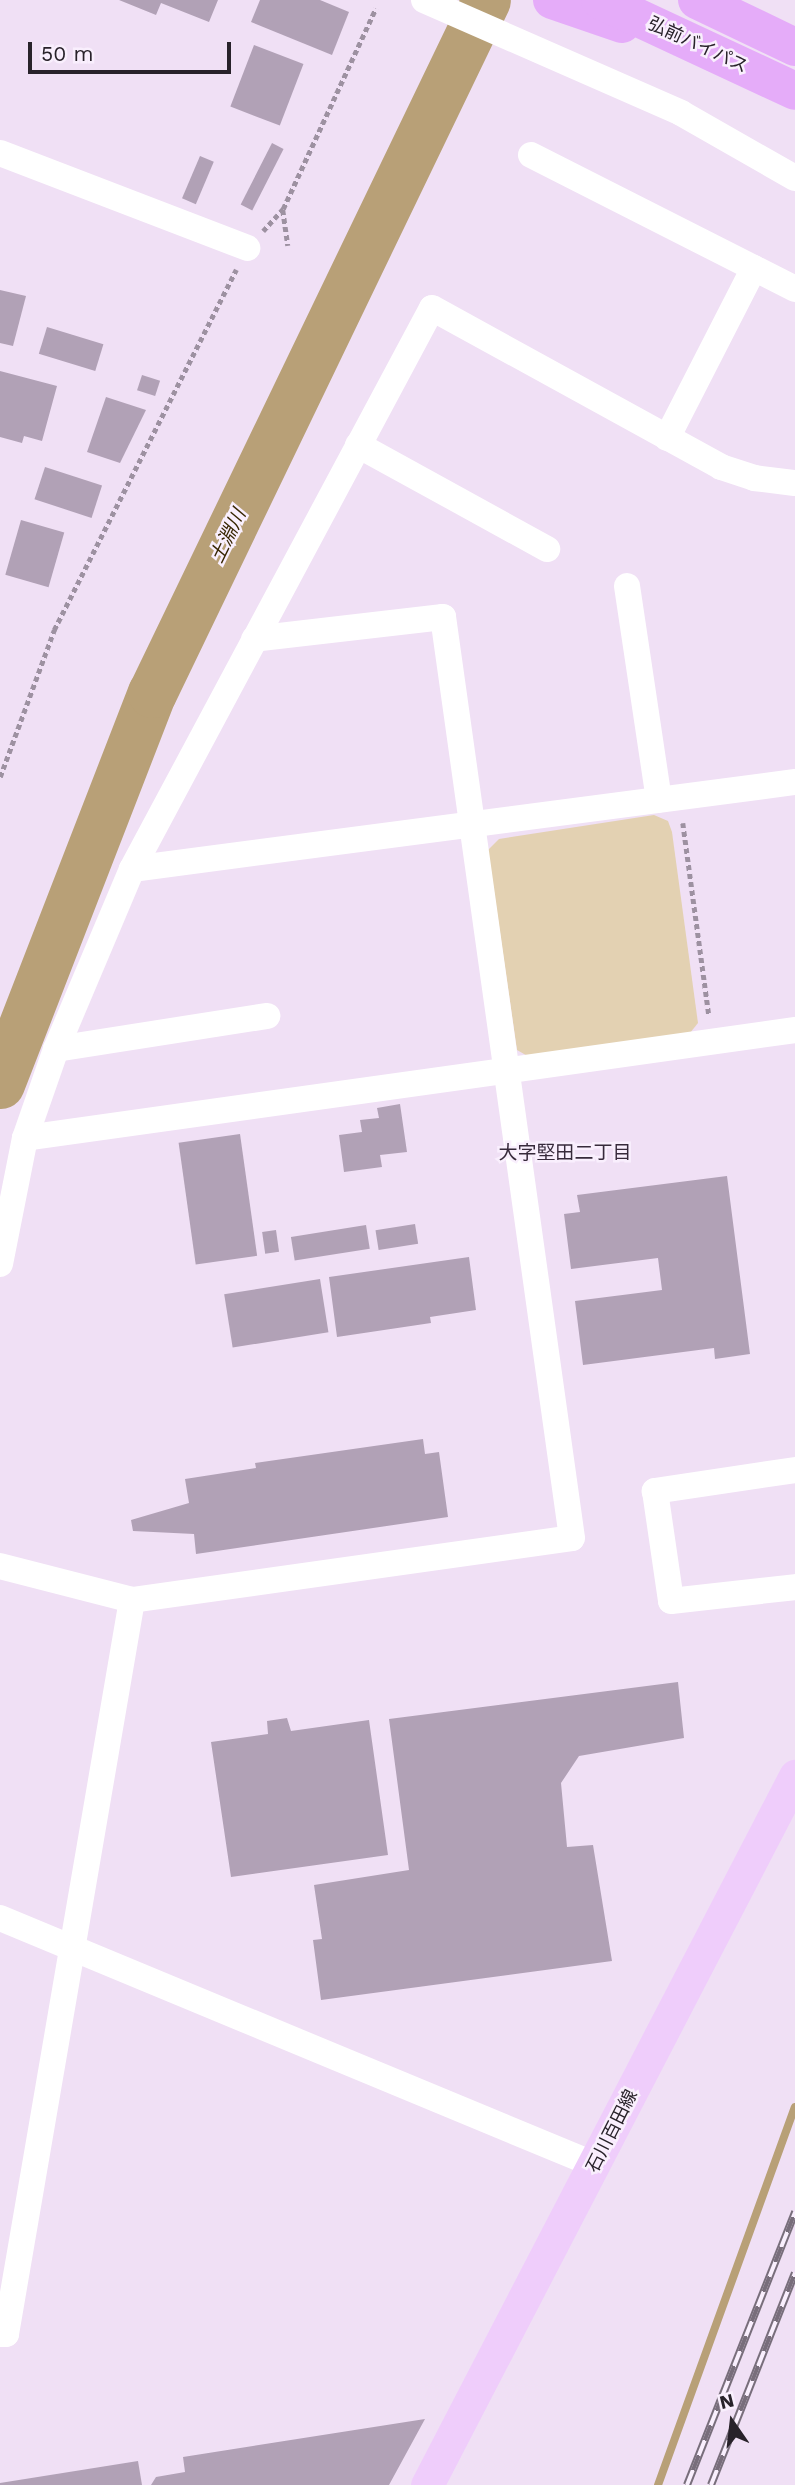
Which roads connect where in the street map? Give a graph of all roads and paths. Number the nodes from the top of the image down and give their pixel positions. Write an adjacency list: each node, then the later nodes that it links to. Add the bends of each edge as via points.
1 (424, 0): 11 (street, via 681,113)
2 (697, 0): 7 (highway)
3 (728, 0): 6 (highway)
4 (574, 2): 8 (highway, 弘前バイパス, via 750,69)
5 (376, 8): 12 (path)
6 (795, 40)
7 (795, 47)
8 (795, 91)
9 (0, 153): 14 (street)
10 (531, 155): 15 (street)
11 (795, 178)
12 (283, 209): 13 (path); 14 (path)
13 (288, 246)
14 (247, 248): 23 (path, via 54,629)
15 (754, 268): 16 (street); 17 (street)
16 (795, 289)
17 (667, 438): 18 (street, via 432,308); 19 (street, via 721,467 754,478)
18 (358, 445): 20 (street); 22 (street)
19 (795, 483)
20 (547, 549)
21 (627, 586): 25 (street)
22 (254, 639): 26 (street, via 443,617); 27 (street)
23 (0, 777)
24 (795, 782): 25 (street)
25 (669, 799): 26 (street); 30 (path)
26 (473, 826): 27 (street); 32 (street)
27 (132, 869): 31 (street)
28 (267, 1016): 31 (street)
29 (795, 1030): 30 (street)
30 (712, 1041): 32 (street)
31 (56, 1049): 33 (street)
32 (508, 1068): 33 (street); 38 (street, via 572,1538)
33 (25, 1138): 34 (street)
34 (0, 1264)
35 (795, 1470): 37 (street, via 655,1491 671,1601)
36 (0, 1566): 38 (street)
37 (795, 1587)
38 (132, 1600): 41 (street)
39 (795, 1776): 42 (main road, 石川百田線)
40 (0, 1918): 41 (street)
41 (71, 1947): 42 (street); 43 (street, via 6,2334)
42 (595, 2165): 44 (main road, 石川百田線)
43 (0, 2334)
44 (427, 2485)

